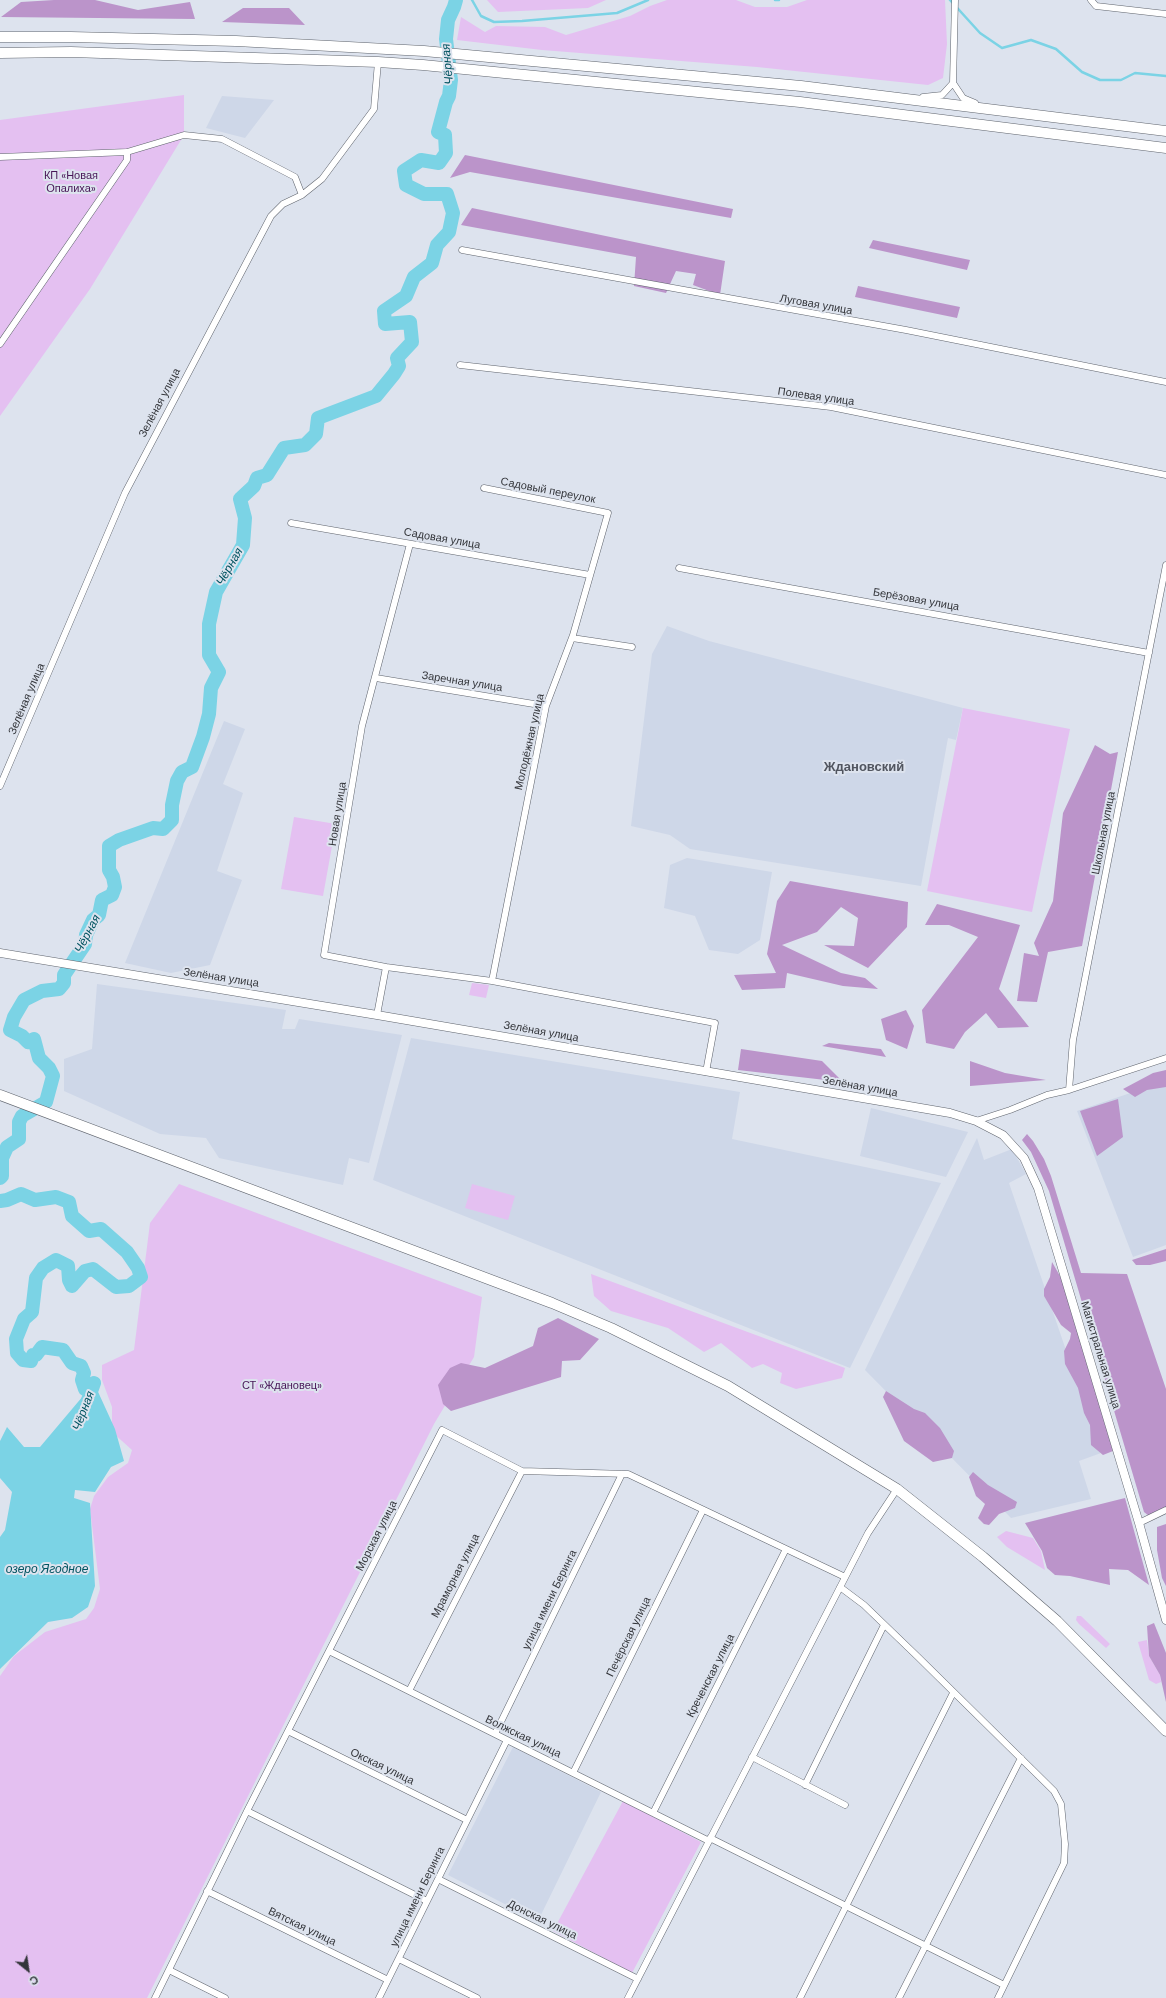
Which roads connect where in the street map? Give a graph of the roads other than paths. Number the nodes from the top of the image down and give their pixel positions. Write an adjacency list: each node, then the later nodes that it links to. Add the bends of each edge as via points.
1 (955, 0): 7 (street)
2 (1091, 0): 3 (street, via 1096,6)
3 (1166, 14)
4 (0, 37): 8 (main road, via 236,41 424,51 793,86)
5 (0, 53): 6 (main road, via 71,52)
6 (378, 62): 11 (main road, via 800,102); 14 (street, Зелёная улица, via 374,110 322,179)
7 (954, 83): 8 (street, via 948,91 936,97); 9 (street, via 959,93 969,102)
8 (891, 98): 9 (main road)
9 (1017, 114): 10 (main road)
10 (1166, 131)
11 (1166, 148)
12 (127, 152): 13 (street); 14 (street, via 184,134 222,139 295,177); 16 (street, via 127,160)
13 (0, 157)
14 (302, 195): 33 (street, Зелёная улица, via 283,204 271,216 125,493)
15 (462, 250): 18 (street, Луговая улица, via 906,330)
16 (0, 344)
17 (460, 365): 19 (street, Полевая улица, via 830,407)
18 (1166, 382)
19 (1166, 475)
20 (484, 488): 21 (street, Садовый переулок)
21 (608, 513): 26 (street, Молодёжная улица)
22 (291, 523): 23 (street, Садовая улица)
23 (410, 544): 26 (street, Садовая улица); 31 (street, Новая улица)
24 (1166, 564): 27 (street, Школьная улица)
25 (679, 568): 30 (street, Берёзовая улица)
26 (590, 575): 28 (street, Молодёжная улица)
27 (1164, 581): 30 (street, Школьная улица)
28 (572, 638): 29 (street); 32 (street, Молодёжная улица)
29 (632, 647)
30 (1149, 653): 40 (street, Школьная улица, via 1073,1040)
31 (376, 678): 32 (street, Заречная улица); 35 (street, Новая улица, via 362,726 324,955)
32 (546, 706): 36 (street, Молодёжная улица)
33 (0, 786)
34 (0, 953): 37 (street, Зелёная улица)
35 (386, 967): 36 (street); 37 (street)
36 (492, 981): 39 (street, via 715,1023)
37 (377, 1015): 39 (street, Зелёная улица)
38 (1166, 1058): 40 (street)
39 (706, 1072): 42 (street, Зелёная улица, via 950,1113)
40 (1069, 1090): 42 (street, via 1047,1094)
41 (0, 1095): 45 (main road, via 544,1300 611,1328 728,1386)
42 (976, 1121): 48 (street, Магистральная улица, via 1003,1135 1032,1171 1046,1210)
43 (522, 1471): 44 (street); 54 (street, Морская улица, via 442,1430); 55 (street, Мраморная улица)
44 (622, 1474): 46 (street, via 628,1474); 59 (street, улица имени Беринга)
45 (897, 1489): 50 (street, via 868,1533); 57 (main road, via 983,1557 1057,1621)
46 (703, 1510): 49 (street); 63 (street, Печёрская улица)
47 (1166, 1510): 48 (street)
48 (1139, 1523): 52 (street, Магистральная улица)
49 (786, 1549): 50 (street); 67 (street, Креченская улица)
50 (845, 1577): 51 (street)
51 (840, 1587): 53 (street, via 864,1605); 61 (street)
52 (1166, 1620)
53 (884, 1625): 56 (street); 64 (street)
54 (330, 1651): 55 (street, Волжская улица); 58 (street, Морская улица)
55 (409, 1691): 59 (street, Волжская улица)
56 (953, 1693): 62 (street); 73 (street)
57 (1165, 1729)
58 (288, 1731): 66 (street, Морская улица); 68 (street, Окская улица)
59 (495, 1734): 60 (street, Волжская улица)
60 (507, 1740): 63 (street, Волжская улица); 68 (street, улица имени Беринга)
61 (752, 1757): 64 (street); 69 (street)
62 (1021, 1758): 74 (street); 79 (street, via 1059,1798 1065,1854 1064,1863)
63 (572, 1773): 67 (street, Волжская улица)
64 (805, 1785): 65 (street)
65 (845, 1805)
66 (247, 1811): 71 (street, Морская улица); 72 (street)
67 (653, 1813): 69 (street, Волжская улица)
68 (467, 1820): 70 (street, улица имени Беринга)
69 (709, 1839): 73 (street, Волжская улица); 77 (street)
70 (438, 1879): 72 (street, улица имени Беринга); 77 (street, Донская улица)
71 (207, 1891): 76 (street, Морская улица); 78 (street, Вятская улица)
72 (427, 1901): 75 (street, улица имени Беринга)
73 (845, 1906): 74 (street, Волжская улица); 85 (street)
74 (926, 1945): 79 (street, Волжская улица); 86 (street)
75 (399, 1959): 78 (street, улица имени Беринга); 83 (street)
76 (169, 1970): 80 (street, Морская улица); 81 (street)
77 (638, 1979): 84 (street)
78 (388, 1980): 82 (street, улица имени Беринга)
79 (1004, 1985): 87 (street)
80 (155, 1998)
81 (225, 1998)
82 (379, 1998)
83 (477, 1998)
84 (628, 1998)
85 (800, 1998)
86 (899, 1998)
87 (998, 1998)

